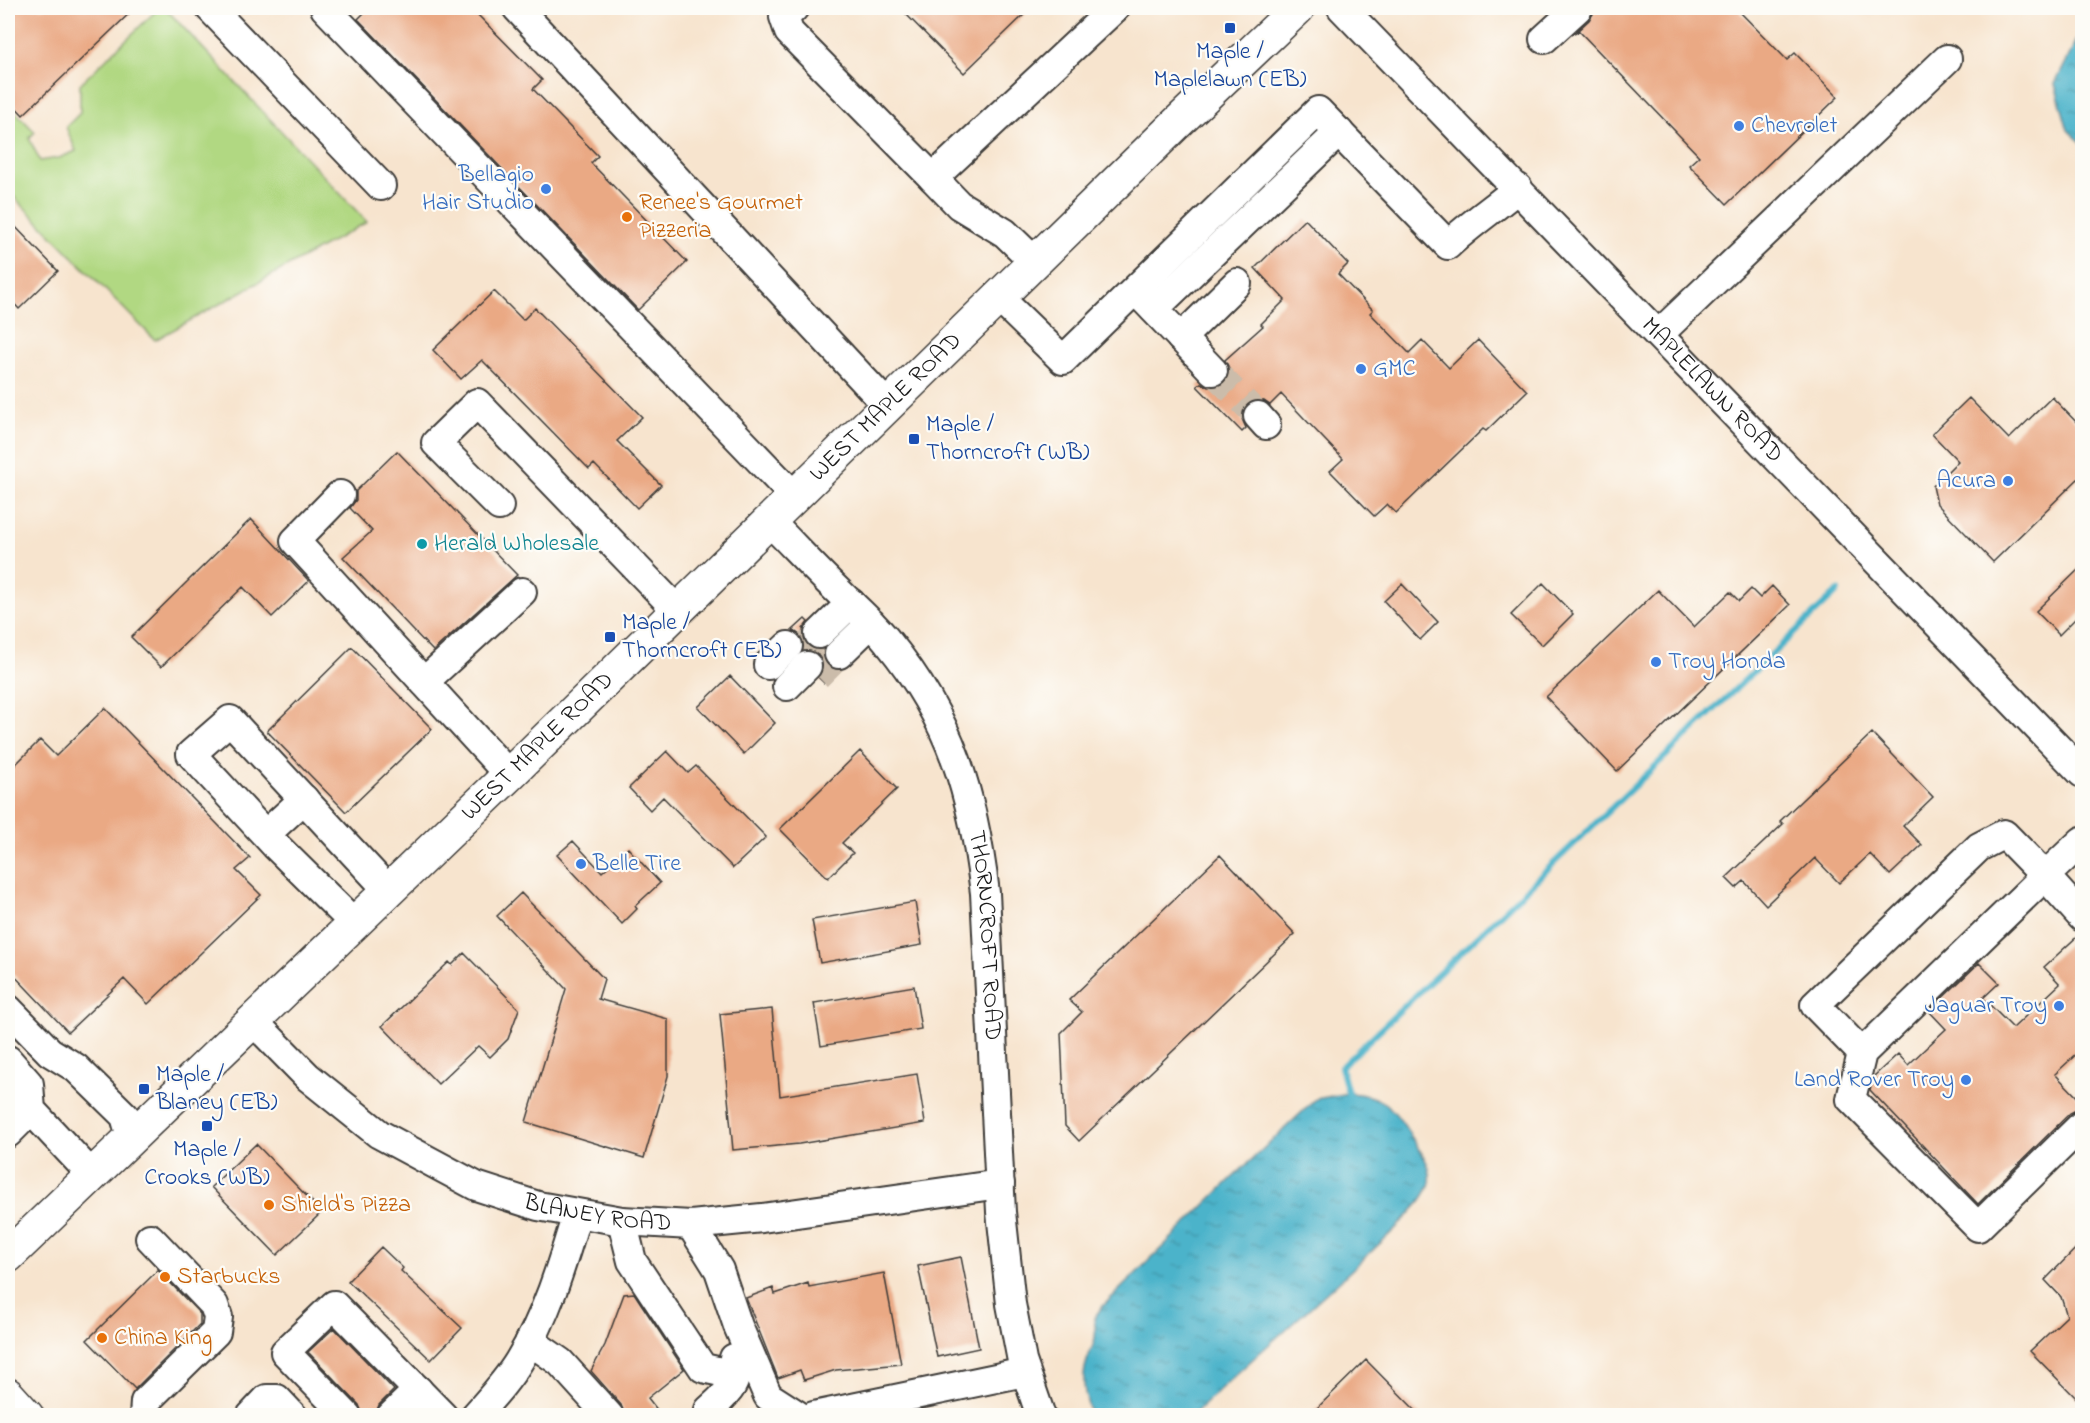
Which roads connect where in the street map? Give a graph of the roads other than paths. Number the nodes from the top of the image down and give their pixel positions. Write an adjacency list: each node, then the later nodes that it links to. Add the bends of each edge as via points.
1 (210, 8): 12 (street)
2 (326, 8): 23 (street)
3 (517, 8): 21 (street)
4 (1115, 8): 11 (street)
5 (1298, 8): 14 (main road, WEST MAPLE ROAD)
6 (1342, 8): 13 (street, MAPLELAWN ROAD)
7 (1578, 8): 9 (street)
8 (785, 11): 11 (street, via 789,32)
9 (1544, 39)
10 (1947, 59): 18 (street)
11 (933, 178): 14 (street, via 959,205 1005,233)
12 (381, 186)
13 (1518, 188): 17 (street, via 1448,245 1318,111); 18 (street, MAPLELAWN ROAD)
14 (1035, 262): 16 (main road, WEST MAPLE ROAD)
15 (1237, 283): 19 (street)
16 (999, 298): 17 (street, via 1063,360); 21 (main road, WEST MAPLE ROAD)
17 (1144, 299): 19 (street)
18 (1659, 334): 30 (street, MAPLELAWN ROAD)
19 (1181, 338): 20 (street)
20 (1213, 371)
21 (888, 406): 23 (main road, WEST MAPLE ROAD)
22 (340, 495): 29 (street, via 295,541)
23 (795, 497): 25 (main road, WEST MAPLE ROAD)
24 (499, 506): 28 (street, via 436,443 477,403)
25 (770, 522): 27 (street, THORNCROFT ROAD); 28 (main road, WEST MAPLE ROAD)
26 (522, 592): 29 (street)
27 (855, 608): 27 (street, via 824,639); 49 (street, THORNCROFT ROAD, via 887,640 936,714 971,803 985,893)
28 (677, 610): 31 (main road, WEST MAPLE ROAD)
29 (424, 682): 31 (street)
30 (2082, 772)
31 (509, 775): 36 (main road, WEST MAPLE ROAD)
32 (303, 799): 33 (street); 33 (street, via 230,720 191,754); 36 (street)
33 (266, 834): 38 (street)
34 (2082, 841): 35 (street)
35 (2045, 876): 37 (street); 41 (street); 41 (street, via 2004,834 1979,847 1850,971 1815,1005)
36 (388, 890): 38 (main road, WEST MAPLE ROAD)
37 (2082, 917)
38 (354, 923): 40 (main road, WEST MAPLE ROAD)
39 (8, 1009): 47 (street, via 50,1052 76,1068 125,1116)
40 (253, 1021): 47 (main road, WEST MAPLE ROAD); 50 (street, BLANEY ROAD, via 308,1077 379,1134 476,1186)
41 (1862, 1053): 45 (street, via 1851,1099 1978,1227)
42 (8, 1060): 44 (street, via 30,1084)
43 (8, 1085): 44 (street)
44 (31, 1110): 46 (street); 48 (street)
45 (2082, 1125)
46 (8, 1133)
47 (130, 1137): 48 (main road, WEST MAPLE ROAD)
48 (91, 1174): 54 (main road, WEST MAPLE ROAD)
49 (1000, 1184): 52 (street, BLANEY ROAD, via 751,1219); 56 (street, THORNCROFT ROAD, via 1011,1304)
50 (577, 1214): 51 (street, BLANEY ROAD); 55 (street, via 552,1294)
51 (622, 1221): 52 (street, BLANEY ROAD); 57 (street, via 632,1261 703,1368)
52 (697, 1235): 57 (street, via 704,1279 737,1366); 70 (street, via 719,1270 768,1396)
53 (150, 1238): 62 (street, via 214,1305 218,1317 216,1332 145,1402)
54 (8, 1256)
55 (530, 1341): 68 (street, via 508,1377); 69 (street, via 560,1362)
56 (1025, 1372): 71 (street); 72 (street, THORNCROFT ROAD)
57 (735, 1375): 60 (street, via 732,1389)
58 (418, 1390): 65 (street, via 334,1305 285,1352); 66 (street); 67 (street)
59 (8, 1395): 61 (main road)
60 (709, 1410)
61 (26, 1415)
62 (144, 1416)
63 (252, 1416): 64 (street, via 267,1399 277,1400)
64 (293, 1416)
65 (347, 1416)
66 (390, 1416)
67 (443, 1416)
68 (475, 1416)
69 (609, 1416)
70 (800, 1416)
71 (814, 1416)
72 (1041, 1416)

